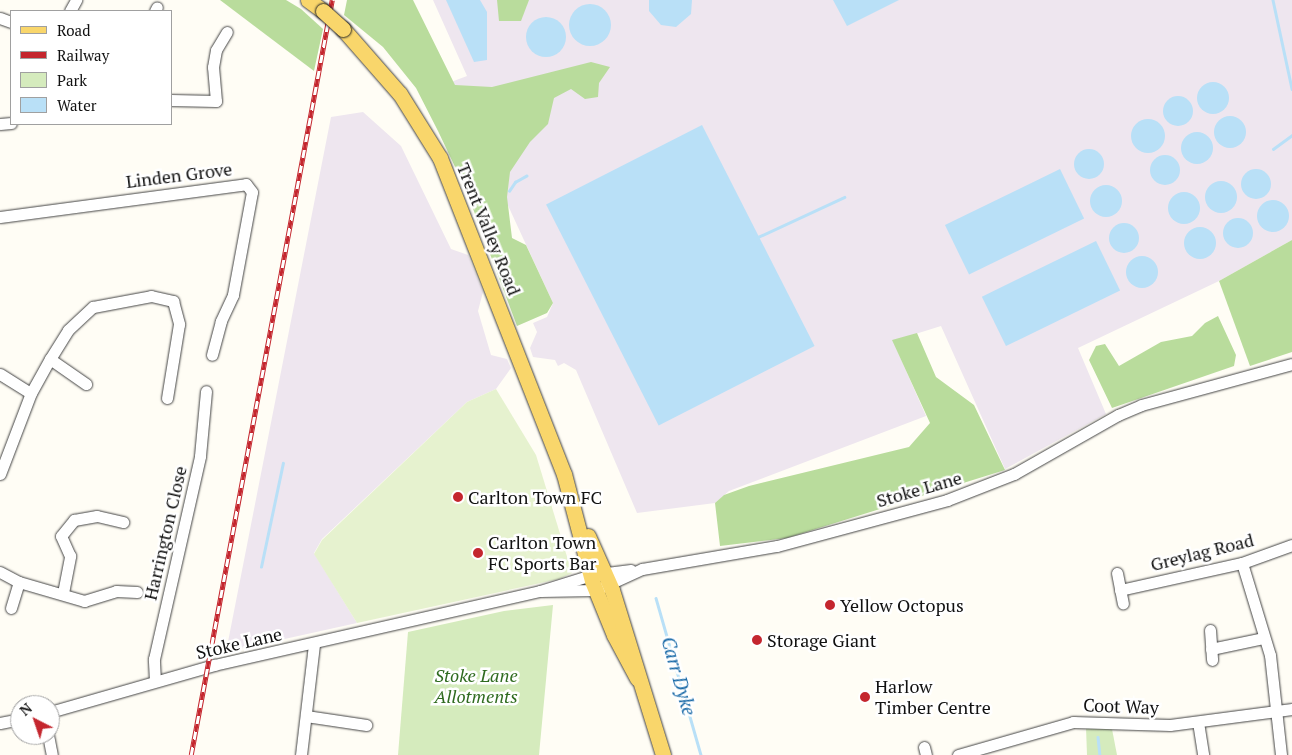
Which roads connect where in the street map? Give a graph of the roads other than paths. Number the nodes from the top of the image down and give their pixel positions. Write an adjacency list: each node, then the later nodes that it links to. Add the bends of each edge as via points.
1 (308, 0): 19 (main road, Trent Valley Road, bridge, via 343,29 400,94 440,158 564,474)
2 (227, 32): 3 (street, via 216,50 213,67 216,101)
3 (172, 100)
4 (0, 216): 5 (street, Linden Grove, via 246,184 252,192 233,295 221,321)
5 (212, 355)
6 (50, 359): 9 (street); 11 (street); 12 (street, via 68,330 93,307 150,296 173,301 180,324)
7 (1292, 364): 19 (street, Stoke Lane, via 1141,405 1014,474 947,500 777,546 639,570)
8 (0, 374): 11 (street)
9 (86, 384)
10 (206, 391): 29 (street, Harrington Close, via 200,456 154,659)
11 (31, 393): 13 (street)
12 (167, 398)
13 (0, 474)
14 (123, 522): 23 (street, via 97,516 74,520 61,536 70,556)
15 (1292, 545): 16 (street, Greylag Road)
16 (1242, 563): 21 (street, Greylag Road); 27 (street)
17 (0, 572): 20 (street)
18 (1117, 573): 21 (street)
19 (601, 581): 28 (street, Stoke Lane, via 540,591); 37 (main road, Trent Valley Road)
20 (19, 582): 23 (street); 25 (street)
21 (1120, 590): 24 (street)
22 (137, 592): 23 (street, via 116,591 84,602)
23 (63, 593)
24 (1123, 603)
25 (11, 608)
26 (1210, 630): 27 (street, via 1212,654)
27 (1263, 638): 32 (street, via 1270,655)
28 (314, 644): 29 (street, Stoke Lane); 33 (street)
29 (155, 682): 30 (street, Stoke Lane)
30 (60, 709)
31 (1292, 709): 32 (street, Coot Way)
32 (1277, 710): 34 (street, Coot Way); 40 (street)
33 (306, 716): 35 (street); 36 (street)
34 (1198, 722): 38 (street, Coot Way, via 1162,725 1073,722); 39 (street)
35 (366, 725)
36 (301, 755)
37 (662, 755)
38 (958, 755)
39 (1204, 755)
40 (1281, 755)

